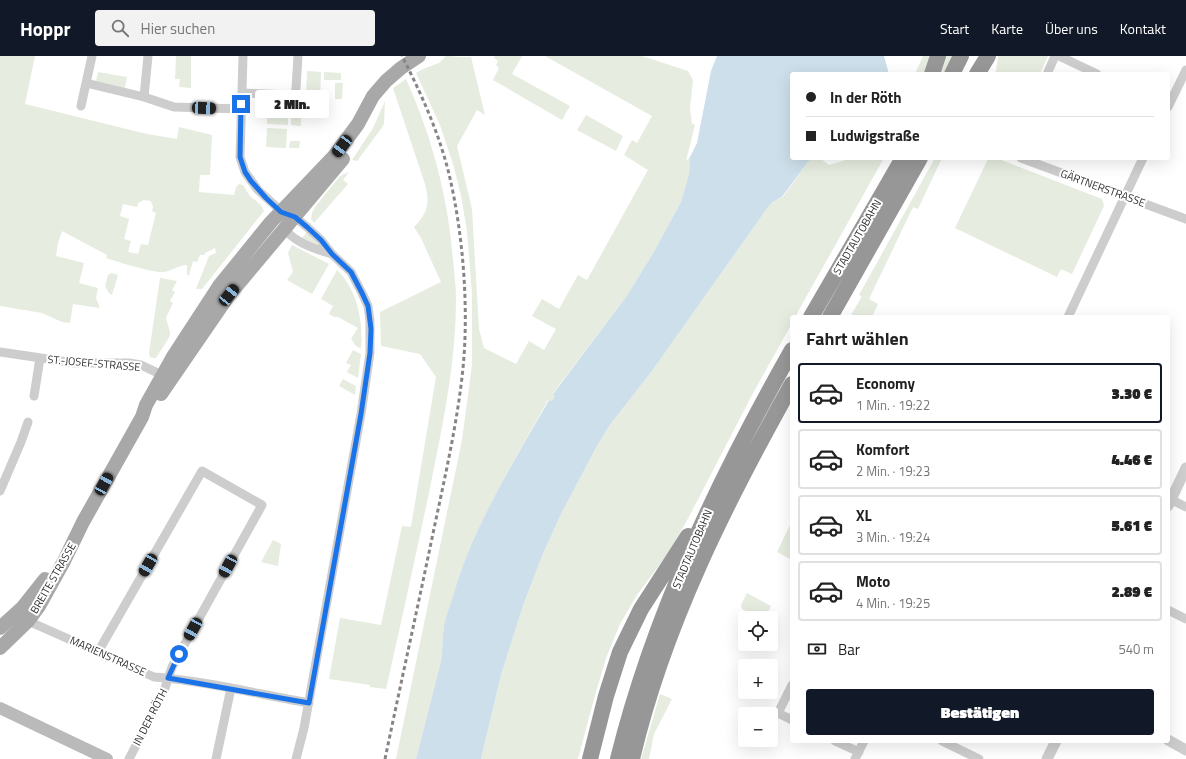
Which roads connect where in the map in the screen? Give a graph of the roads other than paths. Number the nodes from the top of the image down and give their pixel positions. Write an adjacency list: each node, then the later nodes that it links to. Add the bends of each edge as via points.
1 (92, 56): 20 (street)
2 (148, 56): 22 (street)
3 (243, 56): 21 (street)
4 (298, 56): 21 (street, via 295,94)
5 (419, 56): 19 (main road)
6 (938, 56): 13 (highway)
7 (961, 56): 14 (highway)
8 (977, 56): 15 (highway)
9 (988, 56): 16 (highway)
10 (1055, 56): 17 (street)
11 (1059, 56): 18 (street)
12 (1186, 70): 23 (street)
13 (933, 72)
14 (953, 72)
15 (968, 72)
16 (978, 72)
17 (1048, 72)
18 (1093, 72)
19 (390, 77): 33 (main road, via 373,96 358,124 335,155); 34 (main road, via 357,141)
20 (86, 83): 22 (street); 24 (street)
21 (242, 93): 25 (street)
22 (144, 97): 25 (street, via 180,107)
23 (1170, 103)
24 (81, 106)
25 (241, 109): 33 (street, via 242,166 258,190)
26 (895, 160): 32 (highway)
27 (902, 160): 32 (highway, STADTAUTOBAHN)
28 (919, 160): 39 (highway, STADTAUTOBAHN)
29 (1027, 160): 31 (street, GÄRTNERSTRASSE)
30 (1142, 160): 31 (street)
31 (1126, 196): 35 (street, GÄRTNERSTRASSE); 40 (street)
32 (878, 201): 38 (highway, STADTAUTOBAHN)
33 (281, 212): 34 (street); 36 (street); 44 (main road, via 219,286)
34 (295, 217): 36 (main road); 37 (street, via 321,240)
35 (1186, 219)
36 (284, 228): 37 (street, via 296,240); 44 (main road)
37 (332, 254): 65 (street, via 351,272 368,306 371,329 370,353)
38 (812, 315)
39 (831, 315)
40 (1069, 315)
41 (0, 352): 43 (street, ST.-JOSEF-STRASSE)
42 (790, 354): 53 (highway, STADTAUTOBAHN)
43 (40, 358): 45 (street, ST.-JOSEF-STRASSE, via 75,364 129,363 141,365); 47 (street)
44 (178, 358): 45 (main road, BREITE STRASSE)
45 (166, 378): 55 (main road, BREITE STRASSE, via 160,396 142,417)
46 (790, 388): 81 (highway, STADTAUTOBAHN, via 735,491 683,602 651,691)
47 (34, 396)
48 (28, 422): 50 (street)
49 (1186, 468): 51 (street)
50 (0, 491)
51 (1170, 499)
52 (1170, 501): 54 (street)
53 (711, 503): 79 (highway, via 641,609 620,652); 80 (highway, STADTAUTOBAHN, via 652,647)
54 (1186, 507)
55 (83, 522): 58 (main road, BREITE STRASSE, via 52,583); 59 (main road, BREITE STRASSE, via 37,590)
56 (1170, 611): 57 (street)
57 (1186, 619)
58 (28, 621): 60 (main road, BREITE STRASSE); 61 (street, MARIENSTRASSE)
59 (0, 628)
60 (0, 648)
61 (98, 652): 62 (street, MARIENSTRASSE, via 154,677); 62 (street, IN DER RÖTH, via 202,471 262,505)
62 (168, 678): 63 (street, MARIENSTRASSE); 76 (street, IN DER RÖTH, via 164,691)
63 (231, 688): 65 (street, MARIENSTRASSE); 77 (street)
64 (790, 689): 67 (street, via 778,714)
65 (309, 703): 78 (street)
66 (0, 708): 75 (main road)
67 (790, 719)
68 (1170, 741): 73 (street)
69 (838, 743): 74 (street)
70 (863, 743): 74 (street)
71 (946, 743): 82 (street)
72 (1055, 743): 83 (street)
73 (1186, 750)
74 (857, 756)
75 (107, 759)
76 (129, 759)
77 (216, 759)
78 (296, 759)
79 (590, 759)
80 (618, 759)
81 (632, 759)
82 (980, 759)
83 (1047, 759)

